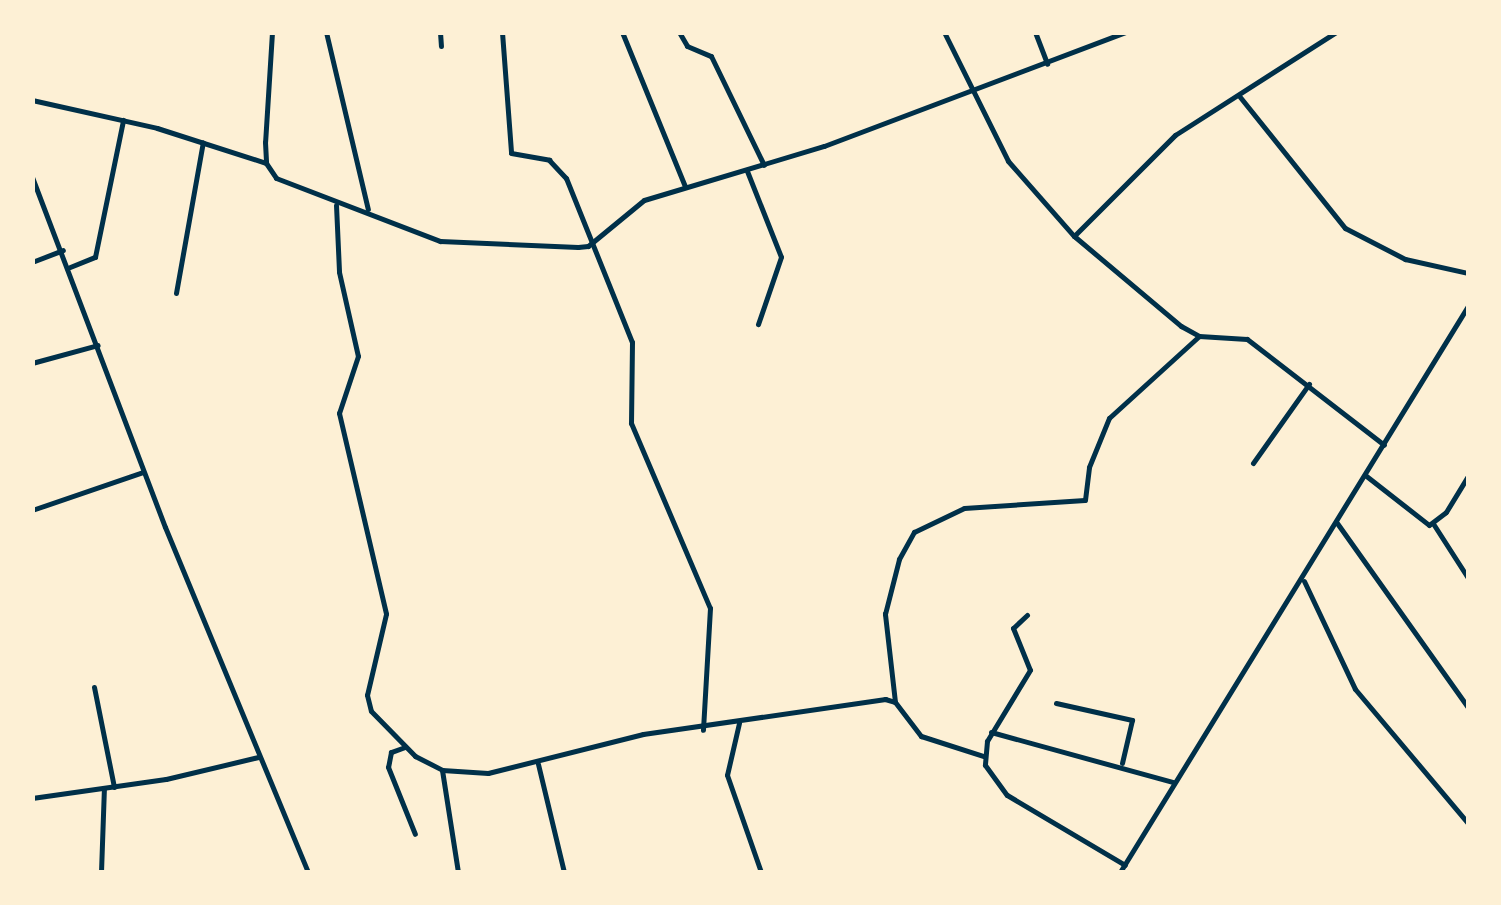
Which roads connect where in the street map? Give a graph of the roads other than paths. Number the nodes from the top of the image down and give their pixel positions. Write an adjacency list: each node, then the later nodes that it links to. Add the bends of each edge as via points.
1 (272, 32): 18 (street)
2 (326, 32): 24 (street)
3 (440, 32): 11 (street)
4 (502, 32): 26 (street, via 511,153 558,166)
5 (622, 32): 22 (street)
6 (679, 32): 19 (street, via 687,46 711,56)
7 (944, 32): 13 (street)
8 (1035, 32): 12 (street)
9 (1125, 32): 12 (street)
10 (1336, 32): 14 (street)
11 (441, 46)
12 (1047, 64): 13 (street)
13 (968, 88): 19 (street); 25 (street, via 1008,161)
14 (1240, 97): 25 (street, via 1175,135); 30 (street, via 1345,228 1405,259)
15 (32, 100): 16 (street)
16 (123, 120): 17 (street); 29 (street, via 95,257)
17 (203, 142): 18 (street); 31 (street)
18 (266, 163): 23 (street, via 276,178)
19 (764, 165): 20 (street)
20 (747, 170): 22 (street); 33 (street, via 780,257)
21 (32, 177): 27 (street)
22 (685, 186): 26 (street, via 644,200)
23 (336, 206): 24 (street); 56 (street, via 337,256 358,356 338,413 386,614 366,695 371,711)
24 (368, 210): 26 (street, via 440,241)
25 (1074, 236): 34 (street)
26 (588, 246): 54 (street, via 632,342 631,423 710,608)
27 (63, 250): 28 (street); 29 (street)
28 (32, 262)
29 (70, 267): 35 (street)
30 (1468, 274)
31 (176, 293)
32 (1468, 306): 38 (street)
33 (758, 324)
34 (1199, 336): 37 (street, via 1247,339); 50 (street, via 1109,418 1089,466 1084,500 964,508 914,532 898,560 885,614)
35 (98, 345): 36 (street); 40 (street)
36 (32, 363)
37 (1309, 384): 38 (street); 39 (street)
38 (1384, 444): 41 (street)
39 (1253, 463)
40 (144, 472): 43 (street); 58 (street)
41 (1365, 475): 44 (street); 45 (street)
42 (1468, 476): 45 (street)
43 (32, 510)
44 (1337, 523): 47 (street); 52 (street)
45 (1434, 525): 46 (street)
46 (1468, 578)
47 (1304, 581): 62 (street); 66 (street, via 1355,689)
48 (1028, 615): 55 (street, via 1013,628 1030,670)
49 (94, 687): 63 (street)
50 (896, 702): 53 (street); 57 (street, via 921,736)
51 (1056, 703): 60 (street, via 1132,720)
52 (1468, 707)
53 (739, 724): 54 (street); 73 (street, via 727,775)
54 (702, 730): 59 (street, via 643,734)
55 (992, 732): 57 (street); 60 (street)
56 (405, 746): 61 (street); 67 (street, via 391,752 388,767)
57 (983, 756): 68 (street, via 1006,795)
58 (258, 757): 63 (street); 70 (street)
59 (538, 762): 61 (street, via 488,773); 72 (street)
60 (1122, 763): 62 (street)
61 (442, 770): 71 (street)
62 (1173, 782): 68 (street)
63 (114, 787): 64 (street)
64 (104, 788): 65 (street); 69 (street)
65 (32, 798)
66 (1468, 823)
67 (415, 834)
68 (1125, 865): 74 (street)
69 (101, 872)
70 (308, 872)
71 (458, 872)
72 (564, 872)
73 (760, 872)
74 (1120, 872)

